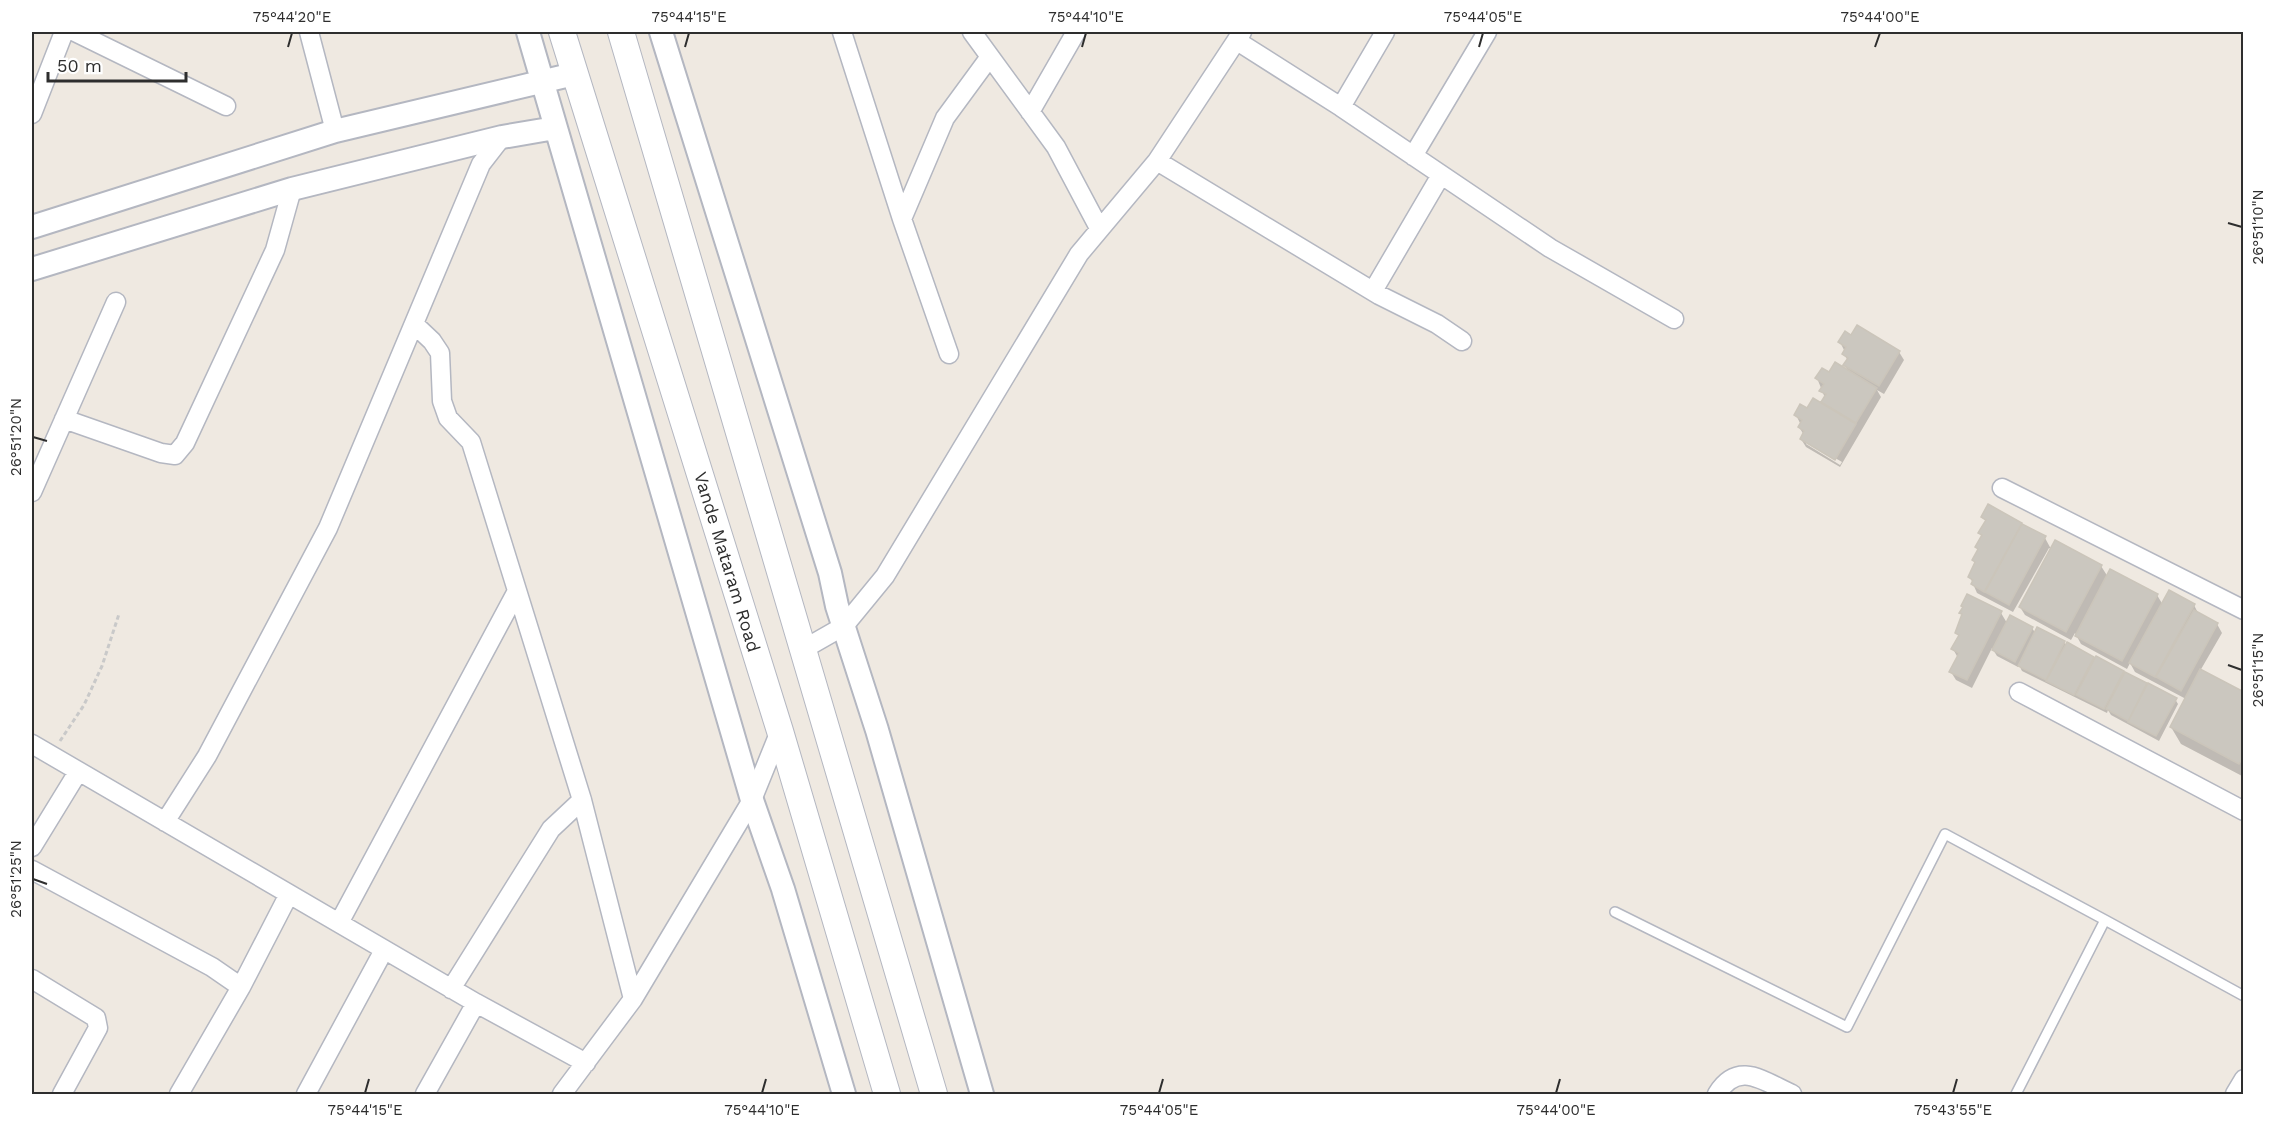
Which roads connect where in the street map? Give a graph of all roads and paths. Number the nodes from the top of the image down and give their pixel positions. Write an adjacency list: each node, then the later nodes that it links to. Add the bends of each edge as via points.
1 (64, 32): 20 (street)
2 (75, 32): 17 (street)
3 (309, 32): 22 (street)
4 (528, 32): 16 (street)
5 (562, 32): 15 (main road, Vande Mataram Road)
6 (621, 32): 45 (main road)
7 (661, 32): 44 (street)
8 (842, 32): 28 (street)
9 (972, 32): 14 (street)
10 (1076, 32): 19 (street)
11 (1385, 32): 18 (street)
12 (1487, 32): 24 (street)
13 (1239, 36): 18 (street); 25 (street)
14 (989, 58): 19 (street); 28 (street, via 945,118)
15 (574, 74): 16 (street); 47 (main road, Vande Mataram Road)
16 (543, 82): 21 (street); 22 (street)
17 (226, 106)
18 (1341, 107): 24 (street)
19 (1030, 112): 30 (street, via 1056,147)
20 (32, 114)
21 (555, 128): 23 (street); 52 (street)
22 (335, 131): 29 (street)
23 (502, 136): 27 (street); 35 (street, via 481,164)
24 (1413, 156): 26 (street)
25 (1157, 161): 30 (street); 32 (street)
26 (1441, 174): 32 (street); 34 (street, via 1550,248)
27 (292, 189): 31 (street); 38 (street, via 275,250 185,443 175,455)
28 (902, 219): 37 (street)
29 (32, 227)
30 (1100, 228): 44 (street, via 1079,254 885,576)
31 (32, 269)
32 (1373, 291): 36 (street, via 1437,324)
33 (116, 302): 38 (street)
34 (1674, 319)
35 (414, 324): 41 (street, via 440,353 442,401 448,418 471,442); 54 (street, via 328,528 207,756)
36 (1462, 342)
37 (949, 354)
38 (64, 419): 40 (street)
39 (2002, 488): 42 (street)
40 (32, 492)
41 (517, 591): 51 (street); 60 (street)
42 (2244, 610)
43 (119, 614): 49 (path, via 84,705)
44 (844, 626): 45 (street); 78 (street)
45 (802, 650): 77 (main road)
46 (2019, 692): 53 (street)
47 (780, 731): 52 (street); 76 (main road, Vande Mataram Road)
48 (32, 744): 49 (street)
49 (50, 755): 50 (street)
50 (78, 772): 54 (street); 55 (street)
51 (582, 800): 64 (street, via 551,829); 66 (street)
52 (752, 800): 66 (street); 75 (street, via 783,889)
53 (2244, 811)
54 (165, 822): 57 (street)
55 (32, 847)
56 (32, 870): 63 (street, via 212,967)
57 (289, 894): 60 (street); 63 (street)
58 (1616, 912): 59 (lane, via 1847,1027 1945,834)
59 (2105, 920): 65 (lane); 81 (lane)
60 (339, 923): 61 (street)
61 (384, 950): 64 (street); 72 (street)
62 (32, 979): 70 (street, via 96,1018 98,1028)
63 (241, 987): 71 (street)
64 (452, 989): 67 (street)
65 (2244, 996)
66 (633, 999): 68 (street)
67 (476, 1003): 68 (street); 73 (street)
68 (586, 1063): 74 (street)
69 (2244, 1079): 82 (street)
70 (62, 1095)
71 (179, 1095)
72 (306, 1095)
73 (425, 1095)
74 (562, 1095)
75 (844, 1095)
76 (887, 1095)
77 (934, 1095)
78 (982, 1095)
79 (1717, 1095): 80 (street, via 1737,1075 1752,1076)
80 (1792, 1095)
81 (2016, 1095)
82 (2235, 1095)

